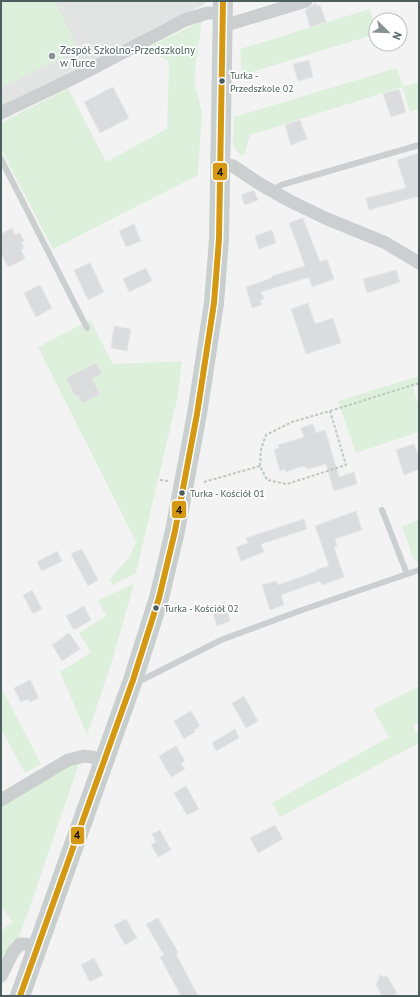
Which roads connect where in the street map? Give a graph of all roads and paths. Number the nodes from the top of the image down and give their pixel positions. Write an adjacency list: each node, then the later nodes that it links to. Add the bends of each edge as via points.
1 (306, 1): 2 (street)
2 (223, 13): 3 (street, via 207,13 185,20); 6 (main road)
3 (1, 114)
4 (419, 145): 7 (lane, via 281,185)
5 (1, 159): 9 (lane)
6 (220, 164): 7 (street, via 234,166); 19 (main road, via 218,262 213,317 203,378 169,557)
7 (271, 191): 8 (street, via 325,218 386,243)
8 (419, 263)
9 (88, 328)
10 (419, 383): 11 (path)
11 (330, 411): 12 (path, via 292,422 266,435 261,449); 12 (path, via 346,465 287,484 267,480)
12 (260, 466): 15 (path)
13 (160, 480): 14 (path)
14 (164, 481)
15 (204, 482)
16 (382, 510): 18 (lane)
17 (419, 570): 18 (lane)
18 (407, 574): 19 (lane, via 221,640 142,680)
19 (133, 680): 20 (main road)
20 (104, 761): 21 (street, via 84,756 68,760); 22 (main road)
21 (1, 800)
22 (38, 945): 23 (street, via 20,944); 24 (main road)
23 (1, 976)
24 (20, 996)

